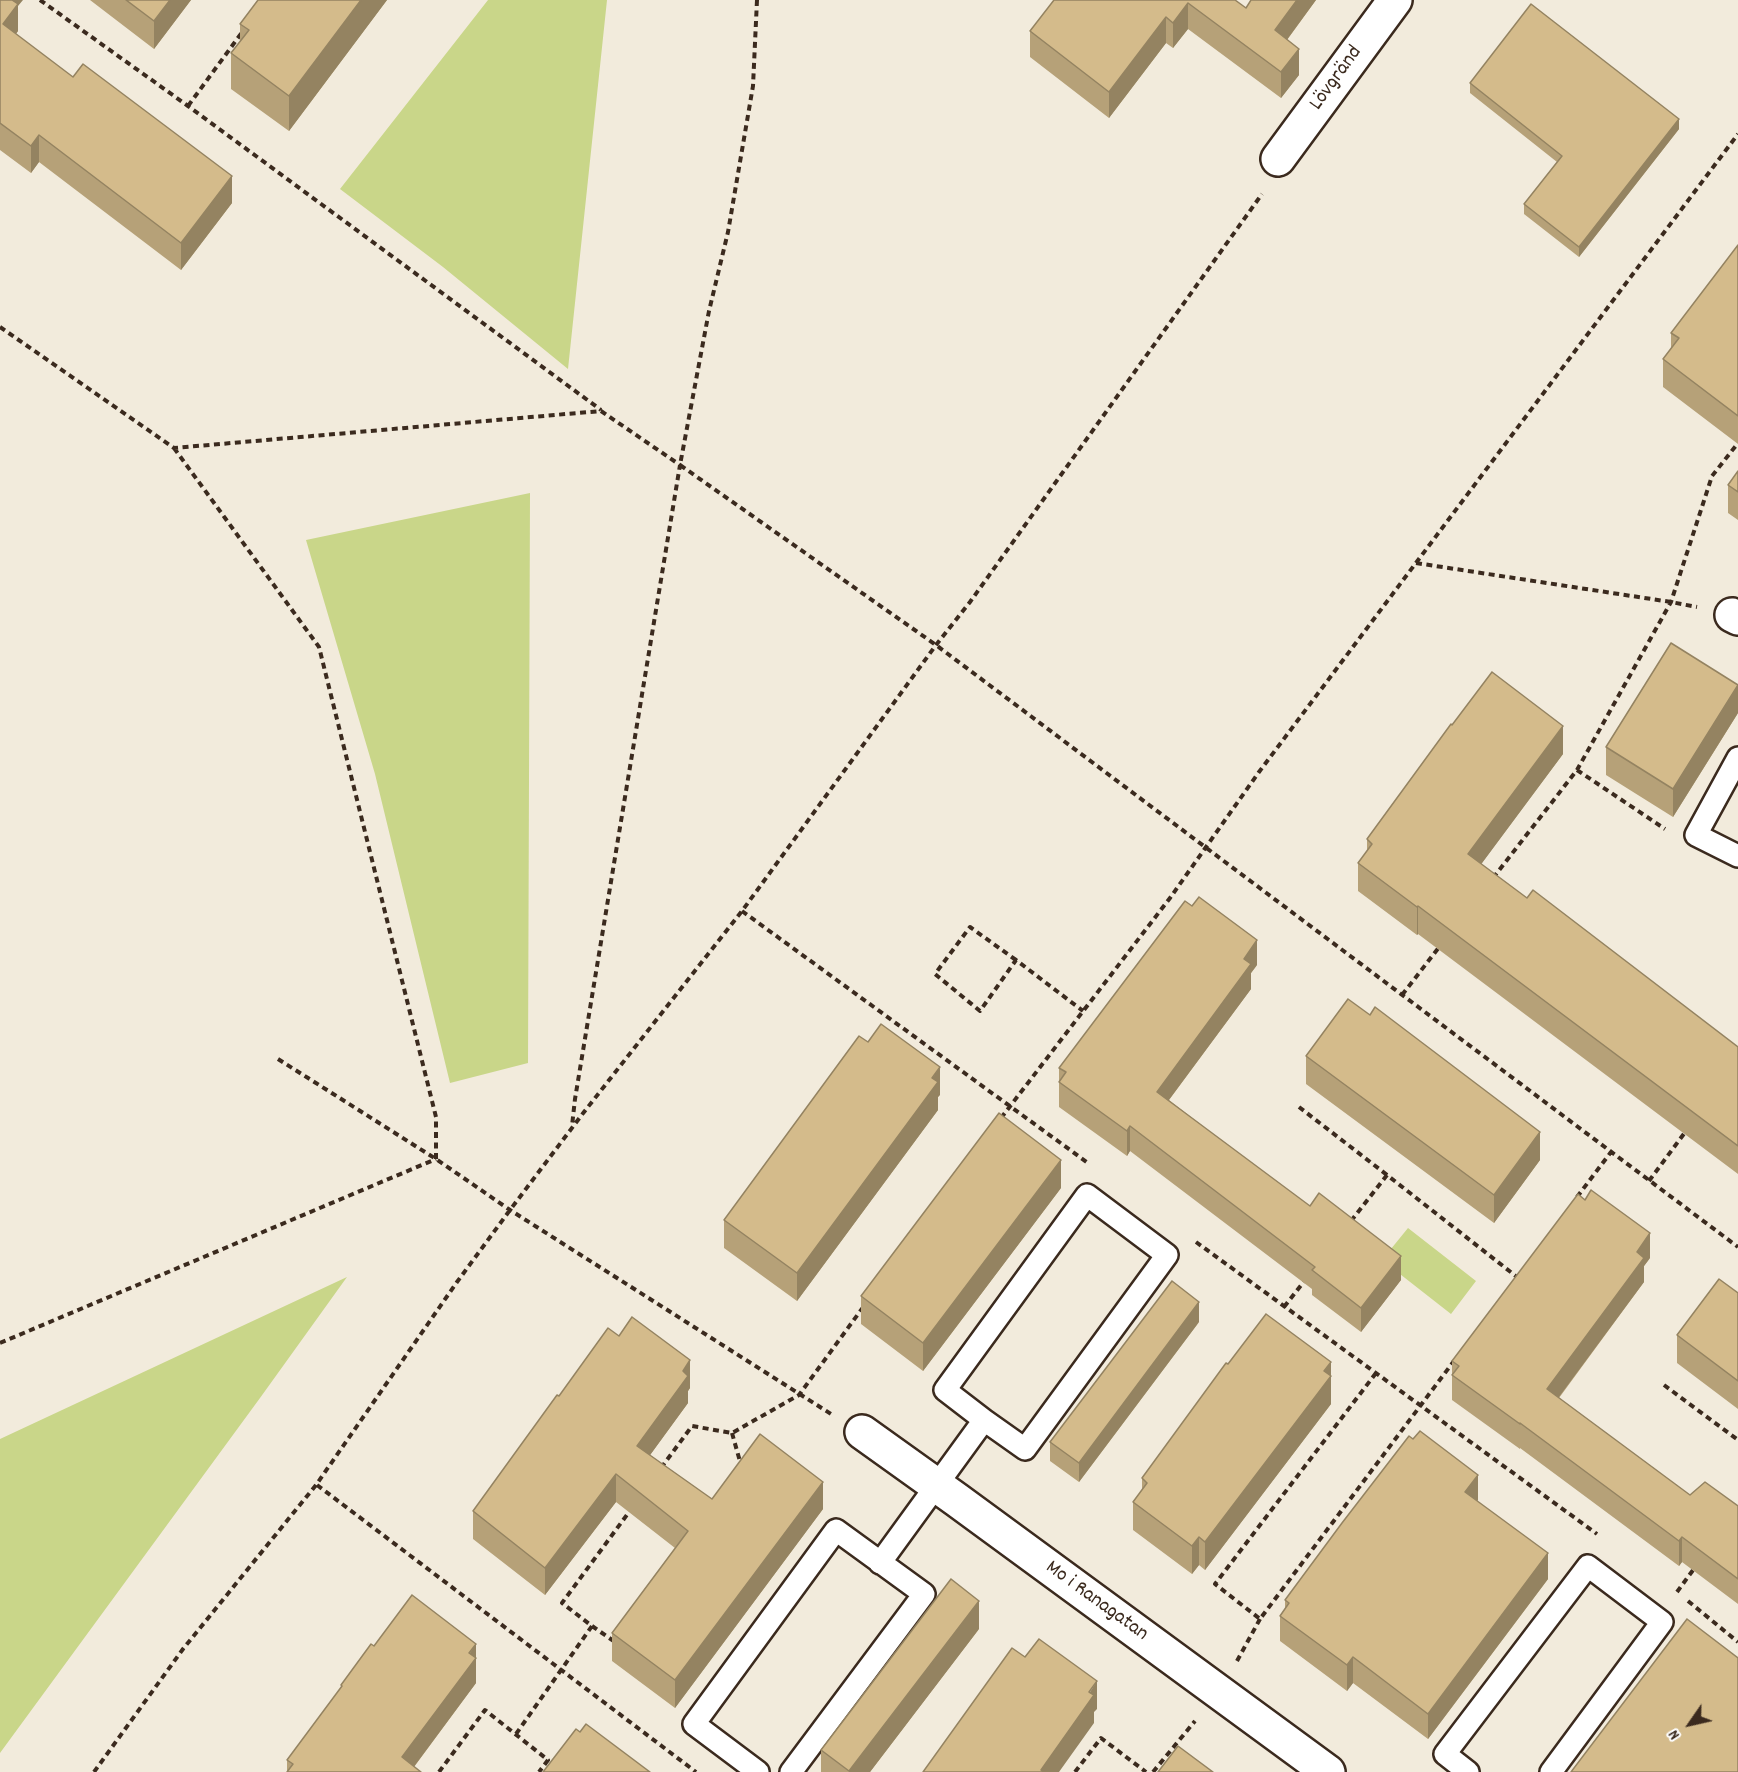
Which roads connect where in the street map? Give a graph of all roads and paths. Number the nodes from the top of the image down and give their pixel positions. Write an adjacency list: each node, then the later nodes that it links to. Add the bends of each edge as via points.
1 (40, 0): 5 (path)
2 (757, 0): 13 (path, via 753,86 728,232)
3 (1395, 0): 8 (street, Lövgränd)
4 (245, 29): 5 (path)
5 (188, 106): 10 (path)
6 (1738, 134): 7 (path)
7 (1736, 140): 14 (path)
8 (1278, 159): 17 (path, via 1277,172)
9 (0, 327): 12 (path)
10 (601, 411): 12 (path); 13 (path)
11 (1738, 443): 15 (path, via 1712,476)
12 (174, 448): 36 (path, via 320,647 436,1117)
13 (680, 465): 17 (path); 34 (path)
14 (1416, 563): 15 (path); 21 (path)
15 (1671, 602): 16 (path); 19 (path)
16 (1736, 613)
17 (936, 645): 21 (path); 24 (path)
18 (1738, 758): 20 (lane)
19 (1577, 770): 20 (path, via 1666,830); 23 (path)
20 (1696, 835): 22 (lane)
21 (1206, 848): 27 (path); 28 (path)
22 (1738, 856)
23 (1490, 882)
24 (742, 911): 30 (path); 34 (path)
25 (1446, 939): 27 (path)
26 (1016, 960): 26 (path, via 980,1011 934,974 970,927); 28 (path)
27 (1402, 995): 35 (path)
28 (1083, 1011): 30 (path)
29 (278, 1059): 36 (path)
30 (1010, 1106): 32 (path); 37 (path)
31 (1299, 1107): 38 (path)
32 (995, 1125)
33 (1690, 1125): 39 (path)
34 (572, 1127): 41 (path)
35 (1611, 1152): 39 (path); 40 (path)
36 (436, 1160): 41 (path); 49 (path)
37 (1096, 1169)
38 (1387, 1175): 42 (path); 46 (path, via 1518,1276)
39 (1649, 1181): 44 (path)
40 (1575, 1200)
41 (510, 1210): 53 (path); 61 (path)
42 (1350, 1222)
43 (1191, 1238): 48 (path)
44 (1738, 1247)
45 (1306, 1278): 48 (path)
46 (1510, 1286)
47 (869, 1299): 53 (path)
48 (1284, 1306): 51 (path)
49 (0, 1343)
50 (1455, 1359): 54 (path)
51 (1376, 1373): 54 (path); 69 (path, via 1215,1584)
52 (1664, 1385): 58 (path)
53 (799, 1395): 56 (path); 57 (path)
54 (1421, 1406): 64 (path); 69 (path)
55 (984, 1420): 55 (lane, via 1024,1449 1167,1255 1087,1195 945,1390); 62 (lane)
56 (862, 1432): 62 (street, Mo i Ranagatan)
57 (732, 1433): 59 (path); 60 (path, via 692,1426)
58 (1738, 1440)
59 (742, 1467)
60 (658, 1473)
61 (316, 1485): 73 (path); 76 (path, via 183,1649)
62 (937, 1486): 65 (lane); 74 (street, Mo i Ranagatan)
63 (637, 1501): 70 (path, via 562,1603)
64 (1598, 1535)
65 (880, 1563): 80 (lane, via 836,1530 694,1724); 81 (lane, via 924,1594)
66 (1697, 1564): 67 (path, via 1677,1592)
67 (1669, 1586)
68 (1686, 1599): 72 (path)
69 (1260, 1619): 74 (path)
70 (592, 1626): 71 (path, via 614,1643); 73 (path)
71 (621, 1634)
72 (1738, 1642)
73 (561, 1670): 75 (path); 79 (path)
74 (1219, 1692): 84 (path); 85 (street, Mo i Ranagatan)
75 (516, 1734): 77 (path, via 485,1710); 78 (path, via 548,1760)
76 (94, 1772)
77 (439, 1772)
78 (539, 1772)
79 (696, 1772)
80 (758, 1772)
81 (791, 1772)
82 (1075, 1772): 83 (path, via 1101,1738)
83 (1146, 1772)
84 (1153, 1772)
85 (1329, 1772)
86 (1468, 1772): 87 (lane, via 1445,1754 1588,1566 1662,1622)
87 (1551, 1772)

